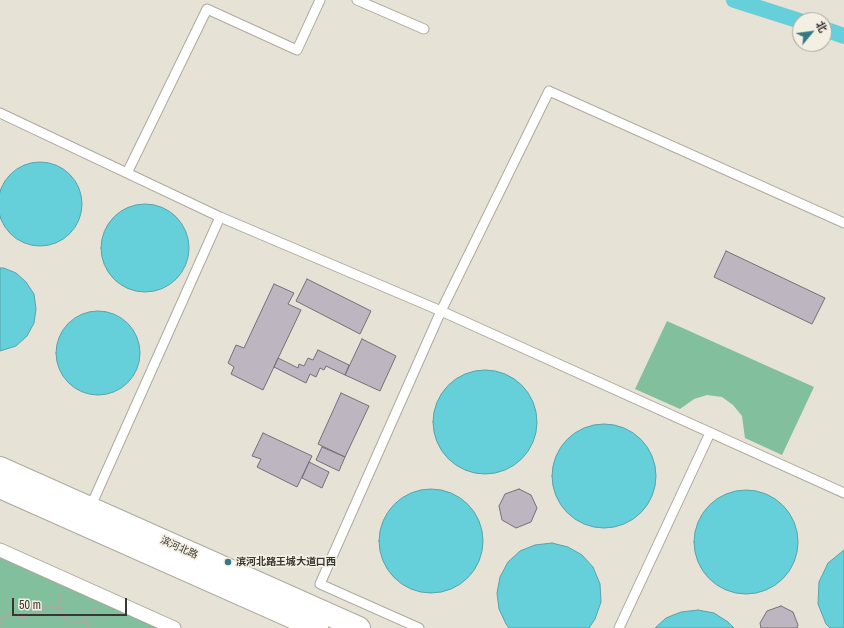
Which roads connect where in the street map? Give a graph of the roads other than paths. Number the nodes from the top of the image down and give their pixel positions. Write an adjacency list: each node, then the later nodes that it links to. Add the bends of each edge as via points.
1 (320, 0): 5 (lane, via 297,50 207,9)
2 (357, 0): 3 (lane)
3 (424, 29)
4 (0, 113): 5 (lane)
5 (127, 173): 6 (lane)
6 (220, 217): 8 (lane); 13 (lane)
7 (844, 223): 8 (lane, via 549,91)
8 (441, 311): 9 (lane); 18 (lane, via 320,584)
9 (710, 433): 12 (lane); 19 (lane)
10 (0, 468): 13 (main road, 滨河北路)
11 (0, 486): 16 (main road, 滨河北路)
12 (844, 493)
13 (90, 508): 17 (main road, 滨河北路)
14 (0, 550): 15 (street)
15 (174, 628)
16 (317, 628)
17 (359, 628)
18 (419, 628)
19 (619, 628)

